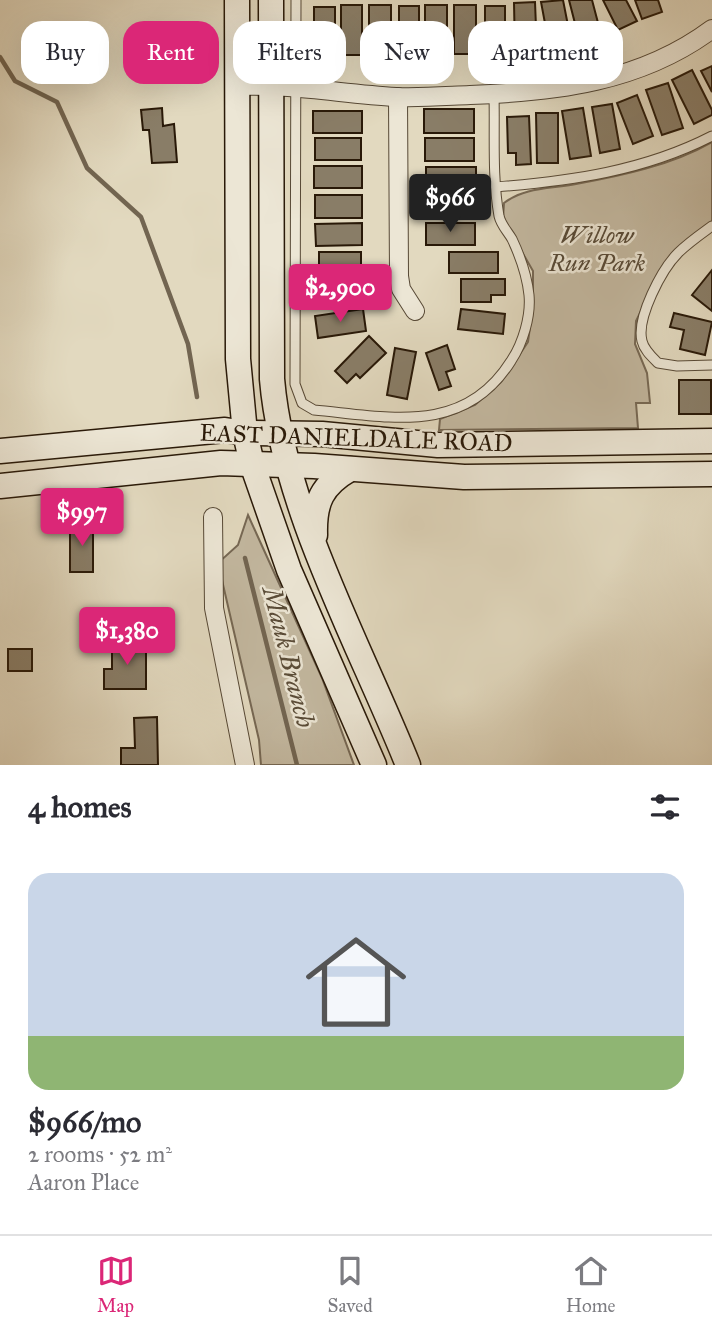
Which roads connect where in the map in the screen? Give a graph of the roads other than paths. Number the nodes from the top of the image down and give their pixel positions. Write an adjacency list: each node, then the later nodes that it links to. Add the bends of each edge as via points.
1 (237, 0): 5 (main road)
2 (271, 0): 6 (main road)
3 (296, 0): 6 (lane)
4 (712, 29): 7 (street, via 667,57 614,78 555,90)
5 (237, 86): 6 (street); 14 (main road, via 238,359)
6 (283, 86): 8 (street); 10 (lane, via 295,391 302,403 314,410 409,419 442,415 473,400 504,372 522,339 529,296 520,257 499,220); 15 (main road, via 272,379)
7 (494, 94): 8 (street); 10 (lane)
8 (398, 97): 12 (street, via 399,276 401,289)
9 (712, 136): 10 (lane, via 652,162 607,173)
10 (496, 187)
11 (712, 226): 13 (lane, via 677,254 663,273 649,301 642,341 658,363)
12 (415, 311)
13 (712, 365)
14 (245, 433): 15 (main road, EAST DANIELDALE ROAD); 17 (main road, EAST DANIELDALE ROAD, via 190,432); 18 (main road)
15 (280, 433): 16 (main road, EAST DANIELDALE ROAD, via 438,445); 19 (main road)
16 (712, 441)
17 (0, 451)
18 (252, 464): 19 (main road, EAST DANIELDALE ROAD); 22 (main road, EAST DANIELDALE ROAD, via 221,463); 26 (main road, via 289,570)
19 (289, 465): 20 (main road, EAST DANIELDALE ROAD); 24 (main road)
20 (351, 469): 21 (main road, EAST DANIELDALE ROAD, via 464,477); 24 (main road, via 324,488 314,525)
21 (712, 474)
22 (0, 486)
23 (213, 517): 25 (street, via 215,608)
24 (315, 547): 27 (main road)
25 (245, 765)
26 (374, 765)
27 (408, 765)

